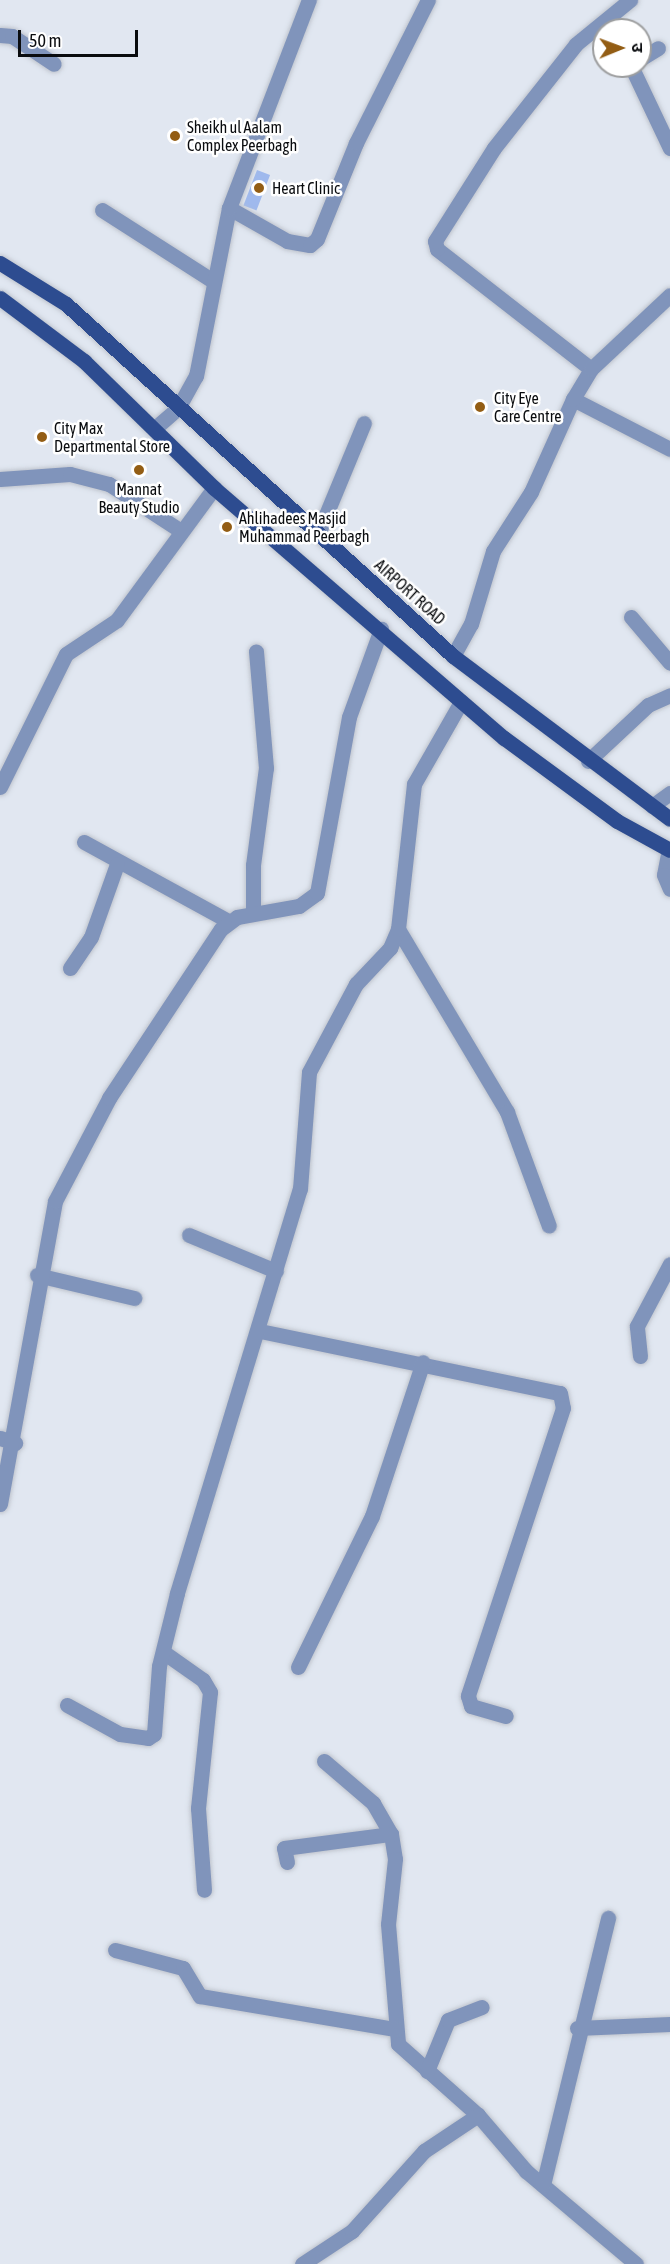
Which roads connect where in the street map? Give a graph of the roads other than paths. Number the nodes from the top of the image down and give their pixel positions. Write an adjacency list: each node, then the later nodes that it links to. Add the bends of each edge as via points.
1 (309, 0): 10 (street)
2 (428, 0): 10 (street, via 356,143 317,239 310,245 287,241)
3 (630, 0): 16 (street, via 576,44 494,148 435,241 437,249)
4 (0, 35): 7 (street, via 12,36)
5 (658, 48): 6 (street)
6 (652, 52)
7 (54, 64)
8 (637, 78): 9 (street)
9 (670, 148)
10 (229, 208): 13 (street)
11 (102, 210): 13 (street)
12 (0, 263): 18 (main road, AIRPORT ROAD, via 66,304)
13 (213, 281): 18 (street, via 200,366)
14 (670, 296): 16 (street)
15 (0, 298): 20 (main road, via 84,361)
16 (591, 369): 17 (street)
17 (573, 399): 21 (street); 29 (street, via 531,492 493,551 471,624)
18 (178, 408): 20 (street); 25 (main road, AIRPORT ROAD)
19 (364, 423): 25 (street)
20 (155, 428): 23 (main road)
21 (670, 449)
22 (0, 479): 24 (street, via 70,474 97,481 132,496)
23 (214, 488): 24 (street); 27 (main road)
24 (181, 531): 34 (street, via 117,620 66,654)
25 (318, 534): 29 (main road, AIRPORT ROAD)
26 (631, 617): 30 (street)
27 (381, 629): 32 (main road); 42 (street, via 349,717 317,893 299,906)
28 (256, 651): 42 (street, via 266,768 253,865)
29 (453, 656): 33 (main road, AIRPORT ROAD)
30 (670, 663)
31 (670, 695): 33 (street, via 648,705)
32 (461, 702): 39 (main road, via 617,821); 44 (street, via 414,784)
33 (588, 761): 36 (main road, AIRPORT ROAD)
34 (0, 787)
35 (670, 793): 36 (street)
36 (652, 806): 37 (main road, AIRPORT ROAD)
37 (670, 819)
38 (84, 842): 40 (street)
39 (670, 849): 41 (street, via 664,875)
40 (117, 864): 43 (street); 45 (street, via 91,937)
41 (670, 889)
42 (253, 913): 43 (street)
43 (228, 921): 50 (street, via 135,1057 79,1150 54,1201)
44 (398, 929): 46 (street, via 507,1112); 49 (street, via 390,948 357,984 309,1072 305,1162)
45 (70, 968)
46 (549, 1226)
47 (189, 1235): 49 (street)
48 (670, 1264): 53 (street, via 637,1326)
49 (276, 1271): 52 (street)
50 (37, 1275): 51 (street); 55 (street)
51 (134, 1298)
52 (260, 1331): 54 (street); 57 (street, via 177,1593)
53 (640, 1356)
54 (423, 1362): 58 (street, via 372,1516); 60 (street, via 553,1390 563,1399 468,1696 471,1706)
55 (7, 1447): 56 (street)
56 (0, 1504)
57 (166, 1653): 59 (street, via 159,1666 152,1738 98,1727); 64 (street, via 203,1680 210,1692 198,1827)
58 (298, 1667)
59 (67, 1705)
60 (506, 1716)
61 (324, 1761): 62 (street, via 373,1803)
62 (391, 1834): 63 (street, via 284,1848); 70 (street, via 395,1859 388,1924)
63 (287, 1862)
64 (204, 1890)
65 (608, 1918): 69 (street)
66 (115, 1950): 70 (street, via 183,1968 200,1996)
67 (482, 2007): 71 (street, via 448,2020)
68 (670, 2024): 69 (street)
69 (577, 2028): 73 (street)
70 (395, 2029): 71 (street, via 404,2053)
71 (427, 2071): 72 (street)
72 (478, 2115): 73 (street); 74 (street, via 424,2151 352,2231)
73 (543, 2185): 75 (street)
74 (302, 2264)
75 (636, 2264)

